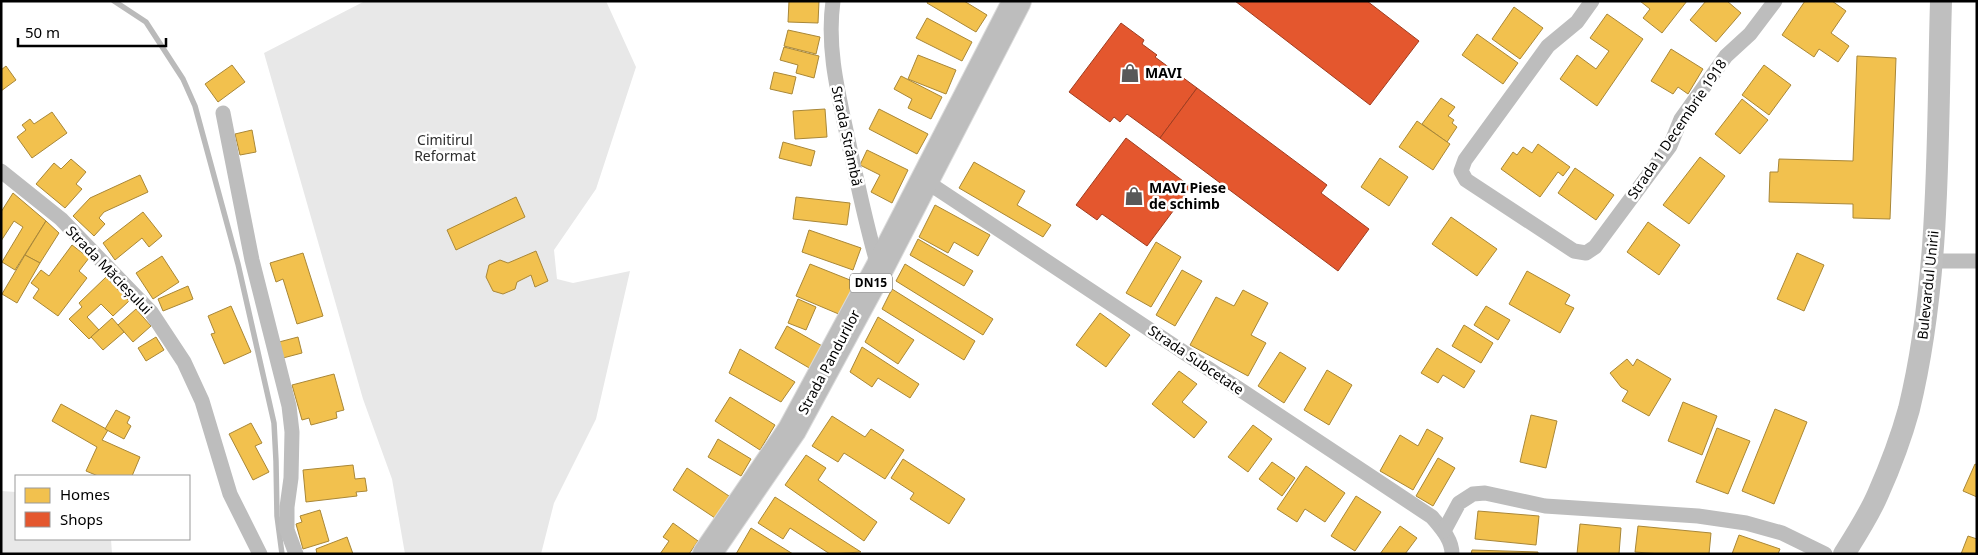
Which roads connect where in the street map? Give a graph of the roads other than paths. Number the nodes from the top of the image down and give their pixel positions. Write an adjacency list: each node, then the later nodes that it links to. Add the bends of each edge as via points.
1 (834, 1): 11 (street, Strada Strâmbă, via 830,44 834,74 867,230)
2 (1017, 1): 8 (highway, Strada Pandurilor / DN15)
3 (1592, 1): 4 (street, Strada 1 Decembrie 1918, via 1577,22 1548,46 1465,160 1461,171 1466,180 1574,251 1586,253 1595,248 1670,146 1682,119 1726,56 1750,34)
4 (1774, 1)
5 (1941, 1): 9 (main road, Bulevardul Unirii)
6 (223, 113): 14 (street, via 252,260 289,406 292,432 287,530)
7 (1, 171): 13 (street, Strada Măcieșului, via 61,219 151,312 184,362 202,401 230,494)
8 (924, 180): 11 (highway, Strada Pandurilor / DN15); 12 (street, Strada Subcetate, via 1432,517)
9 (1933, 261): 10 (street); 18 (main road, Bulevardul Unirii, via 1920,354 1908,410 1877,496)
10 (1977, 261)
11 (879, 269): 15 (highway, Strada Pandurilor / DN15, via 792,430)
12 (1444, 531): 16 (street, Strada Subcetate); 17 (street, via 1459,503 1473,494 1485,493 1545,506 1746,522 1782,533)
13 (260, 554)
14 (296, 554)
15 (707, 554)
16 (1452, 554)
17 (1825, 554)
18 (1844, 554)

